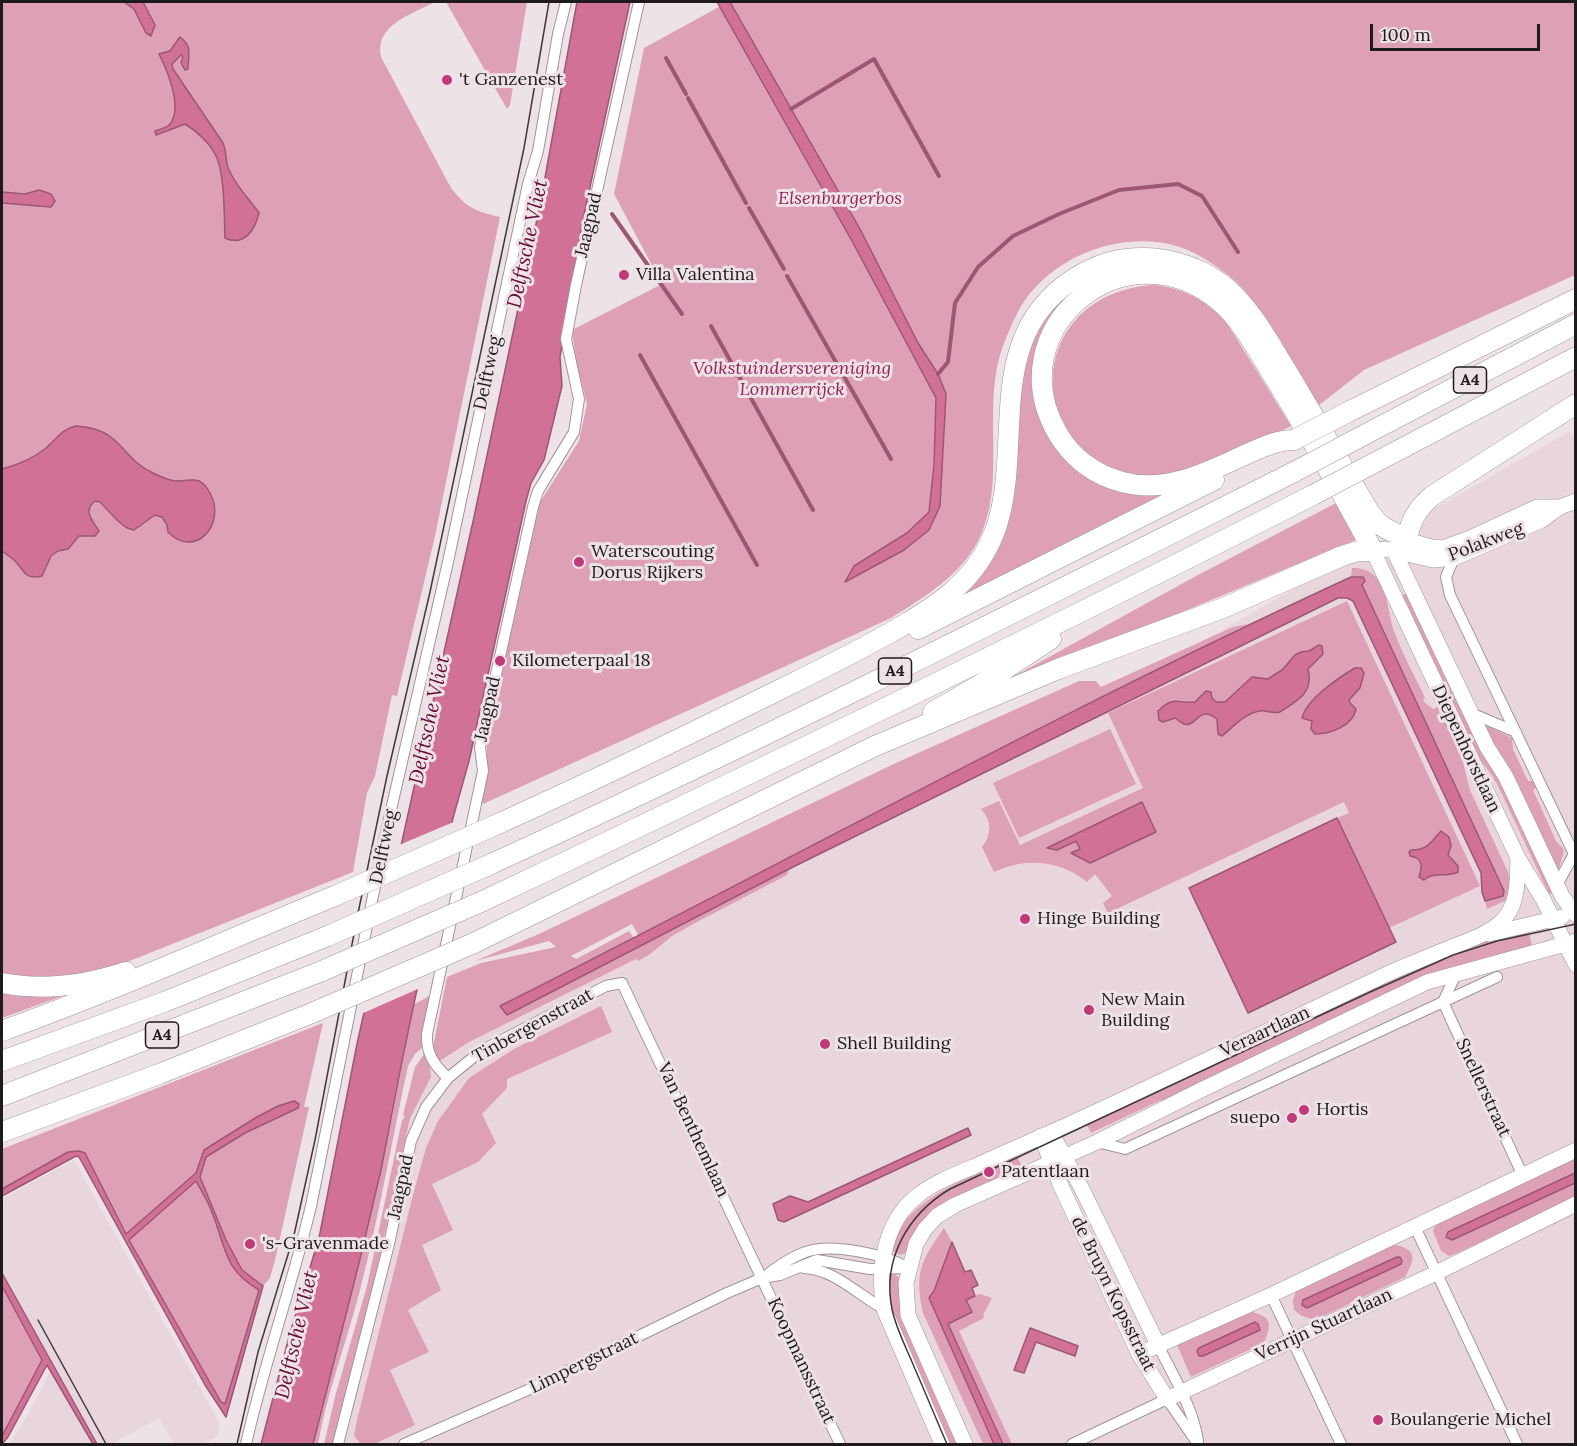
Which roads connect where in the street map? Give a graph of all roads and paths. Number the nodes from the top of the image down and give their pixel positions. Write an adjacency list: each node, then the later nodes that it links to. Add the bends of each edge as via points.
1 (566, 2): 55 (street, Delftweg, via 448,562 385,836 311,1206)
2 (639, 2): 33 (street, Jaagpad, via 566,339 579,399 574,432 532,507 480,747 483,771 427,1034 432,1061)
3 (1575, 299): 7 (highway, A4, bridge)
4 (1575, 324): 32 (highway, A4, bridge, via 1036,602 620,805 330,935 164,1002)
5 (1575, 357): 13 (highway, A4, bridge)
6 (1575, 404): 10 (highway, via 1424,503 1411,522)
7 (1285, 442): 11 (highway, A4, via 1174,483 1136,485 1107,477 1071,452 1049,416 1042,380 1049,340 1076,301 1115,278 1156,273 1202,288 1228,309 1251,341); 14 (highway, A4, via 918,628)
8 (1575, 501): 9 (main road, Polakweg)
9 (1560, 507): 10 (main road, Polakweg, via 1537,507 1443,548); 12 (main road, Polakweg, via 1542,520)
10 (1403, 548): 11 (main road, Polakweg); 12 (main road, Polakweg, via 1433,560); 14 (highway, A4, via 1370,513 1247,309 1209,276 1176,262 1121,260 1085,272 1062,287 1039,310 1024,337 1014,371 1004,490 997,525 978,563 955,590 935,605); 15 (main road, Diepenhorstlaan, via 1406,575)
11 (1372, 551): 17 (highway, A4, via 1342,556 1223,608 1058,669); 18 (main road, Diepenhorstlaan)
12 (1454, 558): 16 (street, via 1446,576 1450,595)
13 (1110, 598): 17 (highway, A4, via 995,676); 34 (highway, A4, bridge, via 483,901 322,971)
14 (861, 650): 24 (highway, A4, bridge, via 500,823)
15 (1471, 713): 16 (street, Diepenhorstlaan); 19 (main road, Diepenhorstlaan)
16 (1516, 732): 19 (street, via 1574,854)
17 (875, 746): 35 (highway, A4, bridge, via 474,943 312,1013)
18 (1518, 858): 21 (main road, Diepenhorstlaan); 22 (main road, Veraartlaan, via 1512,905 1502,921)
19 (1557, 885): 20 (main road, Diepenhorstlaan)
20 (1575, 914): 21 (main road, Veraartlaan); 23 (main road)
21 (1552, 920): 22 (main road, Veraartlaan); 23 (main road, Diepenhorstlaan)
22 (1480, 936): 36 (main road, Veraartlaan, via 1389,973)
23 (1570, 942): 25 (main road, Diepenhorstlaan); 26 (main road, Veraartlaan)
24 (195, 953): 28 (highway, A4, via 82,984 43,987); 31 (highway, A4)
25 (1575, 965)
26 (1456, 974): 30 (street); 37 (main road, Veraartlaan, via 1428,982)
27 (1497, 977): 30 (street)
28 (2, 983)
29 (622, 983): 33 (street, Tinbergenstraat, via 606,986 482,1051); 47 (street, Van Benthemlaan)
30 (1443, 1002): 37 (street, via 1125,1149); 40 (street, Snellerstraat)
31 (2, 1031)
32 (2, 1061)
33 (448, 1078): 56 (street, Jaagpad, via 426,1107 411,1141)
34 (2, 1096)
35 (2, 1132)
36 (1046, 1134): 39 (main road, de Bruyn Kopsstraat); 43 (main road, Veraartlaan, via 916,1196 891,1231)
37 (1097, 1142): 39 (main road, Veraartlaan)
38 (1575, 1150): 40 (main road)
39 (1058, 1159): 45 (main road, Veraartlaan, via 937,1216 916,1244); 51 (main road, de Bruyn Kopsstraat, via 1081,1187); 52 (main road, de Bruyn Kopsstraat)
40 (1522, 1174): 42 (main road)
41 (1575, 1204): 46 (main road, Verrijn Stuartlaan)
42 (1415, 1227): 46 (street); 48 (main road)
43 (883, 1263): 44 (street, Limpergstraat, via 817,1260); 45 (street, Limpergstraat); 47 (street, Limpergstraat, via 813,1250 775,1267); 49 (main road, Veraartlaan)
44 (800, 1268): 47 (street, Limpergstraat); 49 (street, Limpergstraat, via 816,1268 831,1275)
45 (908, 1268): 60 (main road, Veraartlaan, via 908,1315)
46 (1436, 1273): 50 (main road, Verrijn Stuartlaan); 64 (street)
47 (762, 1278): 57 (street, Limpergstraat, via 530,1389); 58 (street, Koopmansstraat)
48 (1271, 1295): 50 (street); 51 (main road)
49 (884, 1309): 59 (main road, Veraartlaan)
50 (1292, 1339): 53 (main road, Verrijn Stuartlaan); 63 (street)
51 (1158, 1345): 52 (main road); 53 (street, de Bruyn Kopsstraat)
52 (1139, 1354): 54 (main road, de Bruyn Kopsstraat)
53 (1181, 1391): 54 (main road, Verrijn Stuartlaan); 62 (street, de Bruyn Kopsstraat)
54 (1167, 1399): 61 (street, Verrijn Stuartlaan); 62 (street, de Bruyn Kopsstraat)
55 (246, 1444)
56 (338, 1444)
57 (404, 1444)
58 (840, 1444)
59 (942, 1444)
60 (965, 1444)
61 (1072, 1444)
62 (1198, 1444)
63 (1341, 1444)
64 (1517, 1444)

